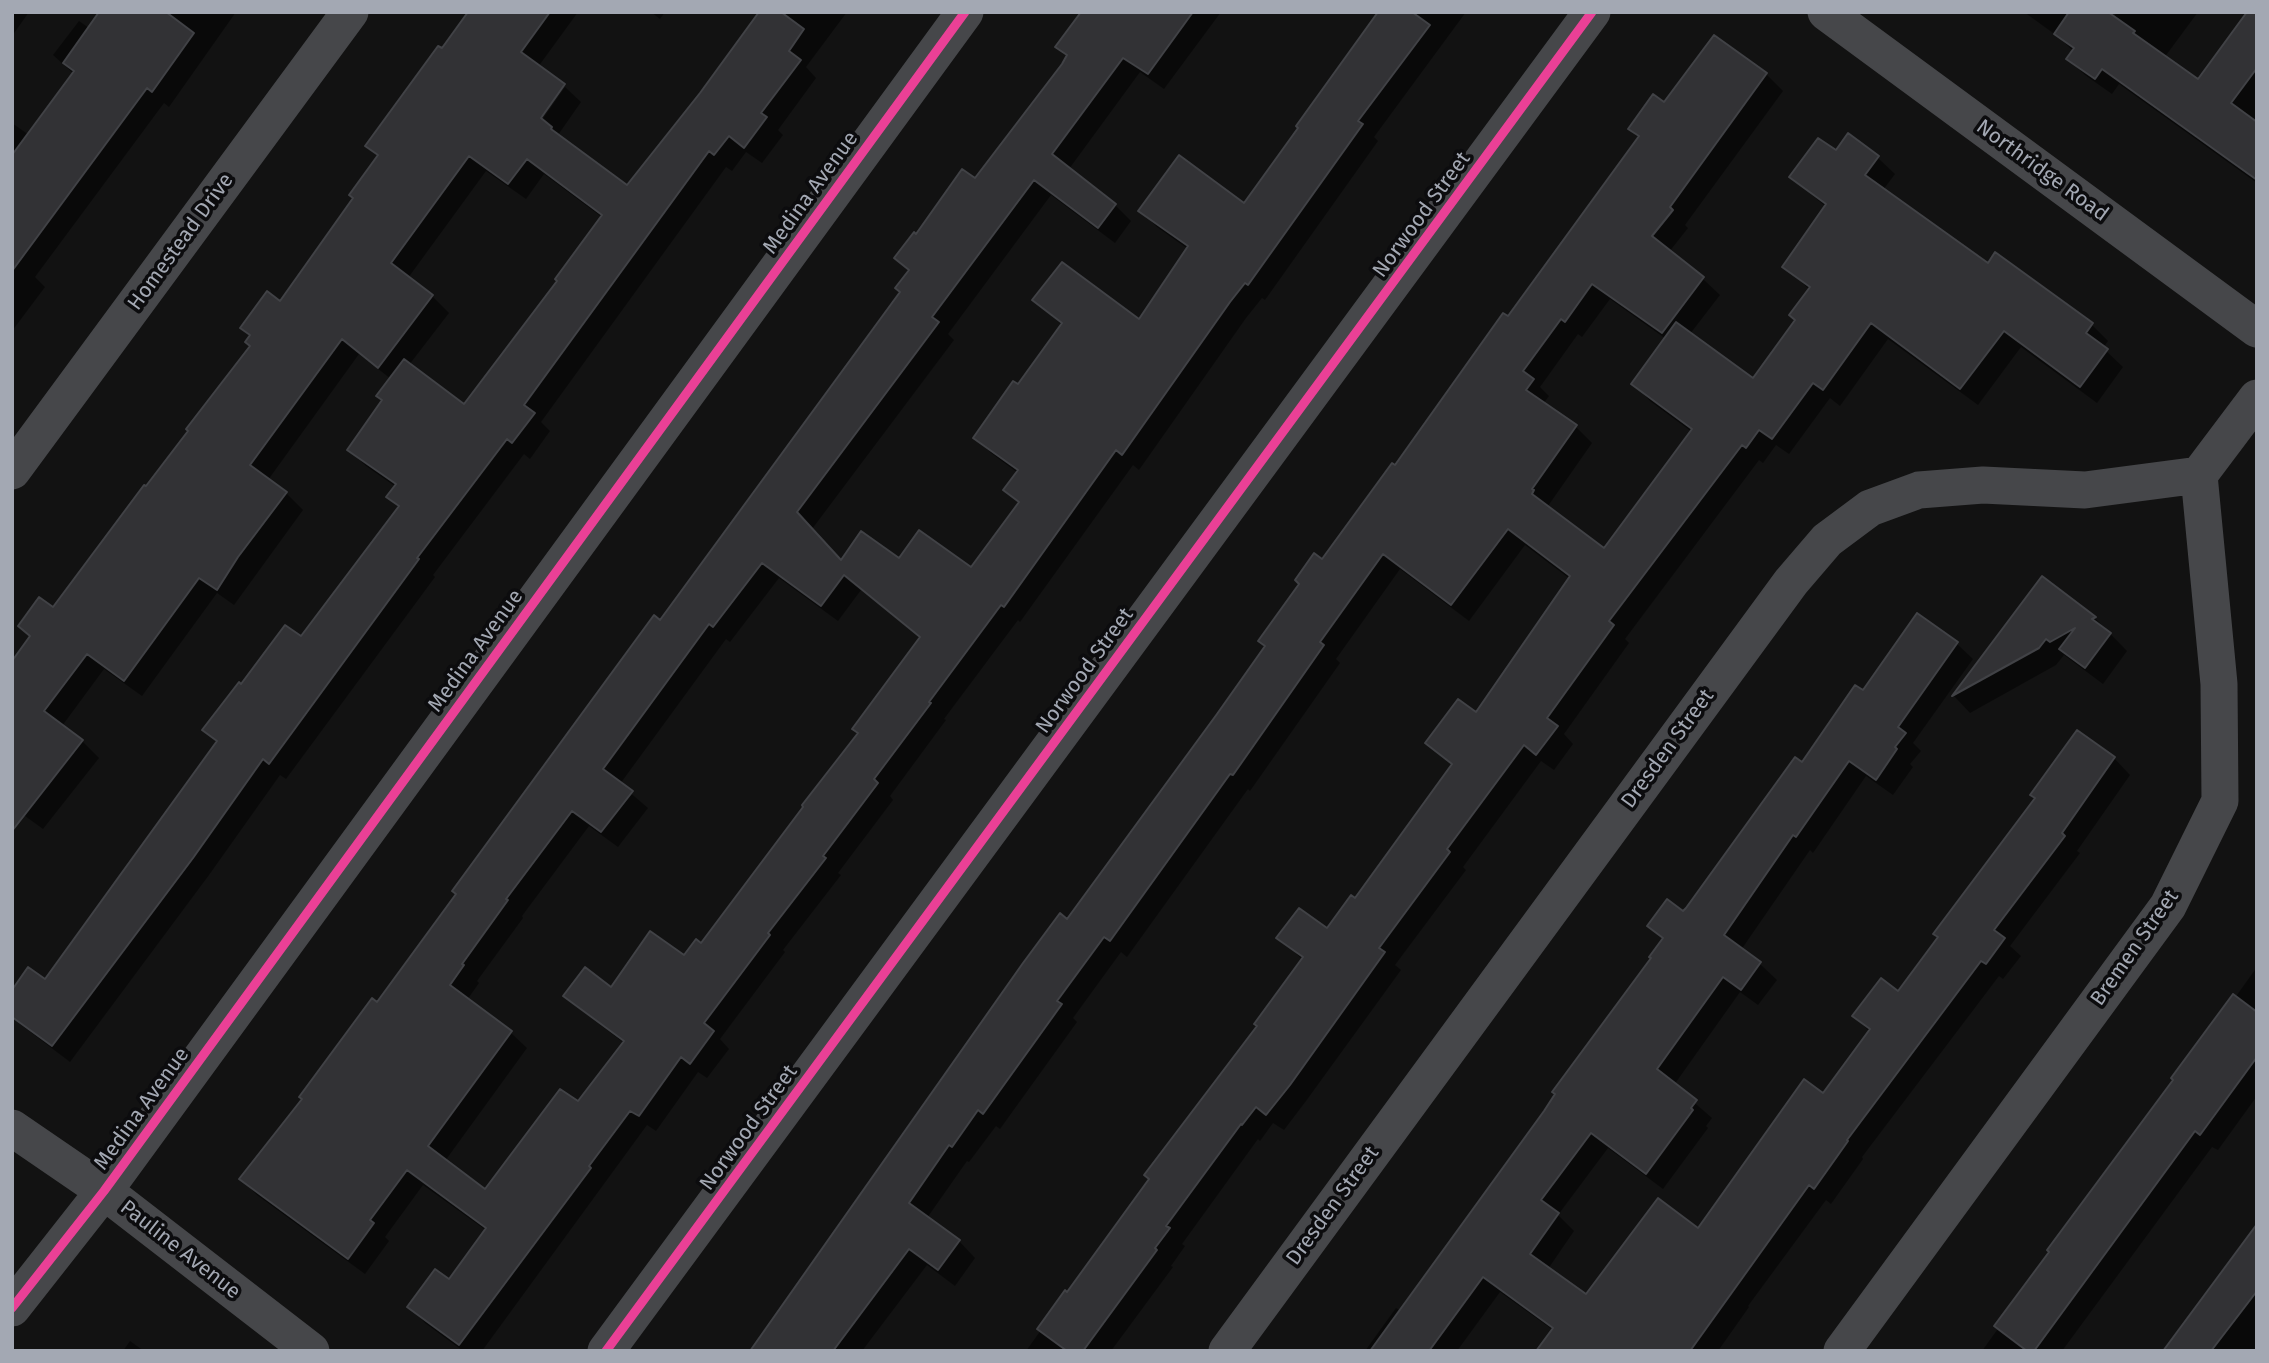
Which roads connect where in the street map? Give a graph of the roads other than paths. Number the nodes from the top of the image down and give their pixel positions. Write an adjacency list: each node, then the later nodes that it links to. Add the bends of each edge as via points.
1 (350, 12): 7 (street, Homestead Drive)
2 (965, 12): 10 (street, Medina Avenue)
3 (1592, 12): 13 (street, Norwood Street)
4 (1826, 12): 5 (street, Northridge Road)
5 (2257, 329)
6 (2257, 398): 8 (street)
7 (12, 471)
8 (2199, 475): 14 (street, Dresden Street, via 2085,490 1983,485 1919,490 1870,508 1827,540 1774,604); 15 (street, Bremen Street, via 2219,684 2220,801 2168,906)
9 (12, 1128): 10 (street, Pauline Avenue)
10 (104, 1191): 11 (street, Medina Avenue); 12 (street, Pauline Avenue)
11 (12, 1308)
12 (312, 1351)
13 (606, 1351)
14 (1227, 1351)
15 (1842, 1351)

